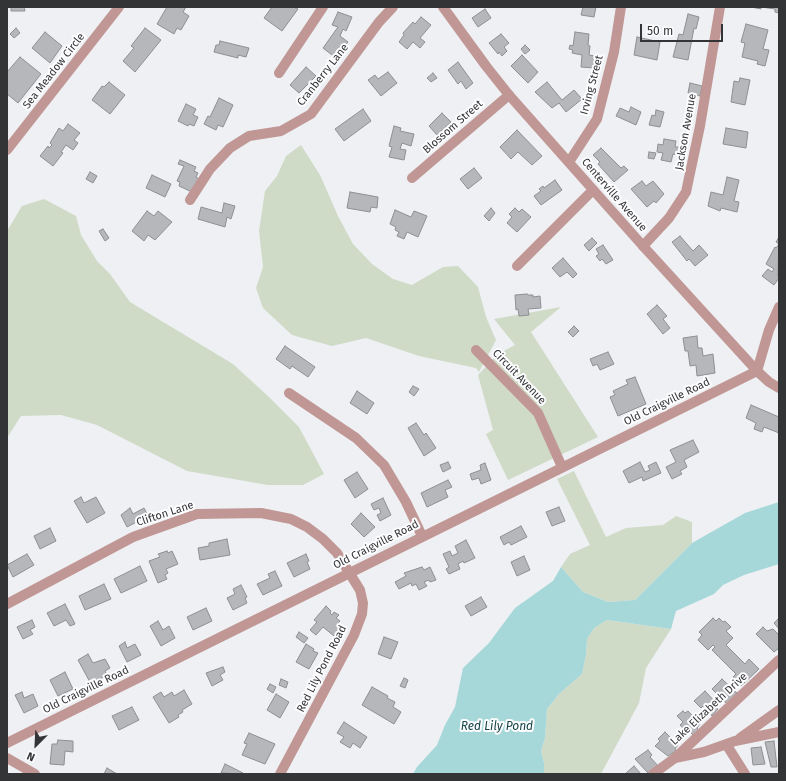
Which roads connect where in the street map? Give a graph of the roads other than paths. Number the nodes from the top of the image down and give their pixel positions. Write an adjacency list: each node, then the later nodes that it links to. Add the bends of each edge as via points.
1 (119, 7): 9 (street, Sea Meadow Circle)
2 (323, 7): 7 (street)
3 (393, 7): 13 (street, Cranberry Lane, via 311,114 281,131 249,136 230,148 210,169)
4 (443, 7): 8 (street, Centerville Avenue)
5 (621, 7): 10 (street, Irving Street, via 614,52 597,119)
6 (720, 7): 14 (street, Jackson Avenue, via 686,192 669,218)
7 (279, 73)
8 (510, 95): 10 (street, Centerville Avenue); 11 (street, Blossom Street)
9 (7, 150)
10 (569, 162): 12 (street, Centerville Avenue)
11 (412, 178)
12 (593, 190): 14 (street, Centerville Avenue); 15 (street)
13 (190, 200)
14 (643, 246): 18 (street, Centerville Avenue)
15 (517, 266)
16 (779, 307): 18 (street)
17 (476, 350): 21 (street, Circuit Avenue, via 538,413)
18 (757, 371): 19 (street, Centerville Avenue); 21 (street, Old Craigville Road)
19 (779, 388)
20 (289, 393): 22 (street, via 356,438 384,465)
21 (562, 467): 22 (street, Old Craigville Road)
22 (422, 536): 23 (street, Old Craigville Road)
23 (350, 572): 24 (street, Clifton Lane, via 337,553 322,539 291,519 261,513 197,514 133,537); 29 (street, Old Craigville Road); 33 (street, Red Lily Pond Road, via 360,590 363,603 357,626)
24 (7, 604)
25 (779, 660): 31 (street, Lake Elizabeth Drive)
26 (779, 710): 28 (street)
27 (779, 732): 28 (street)
28 (731, 742): 31 (street, via 704,752); 35 (street)
29 (7, 743)
30 (7, 758): 32 (street)
31 (675, 758): 34 (street, Lake Elizabeth Drive)
32 (35, 774)
33 (280, 774)
34 (653, 774)
35 (745, 774)

